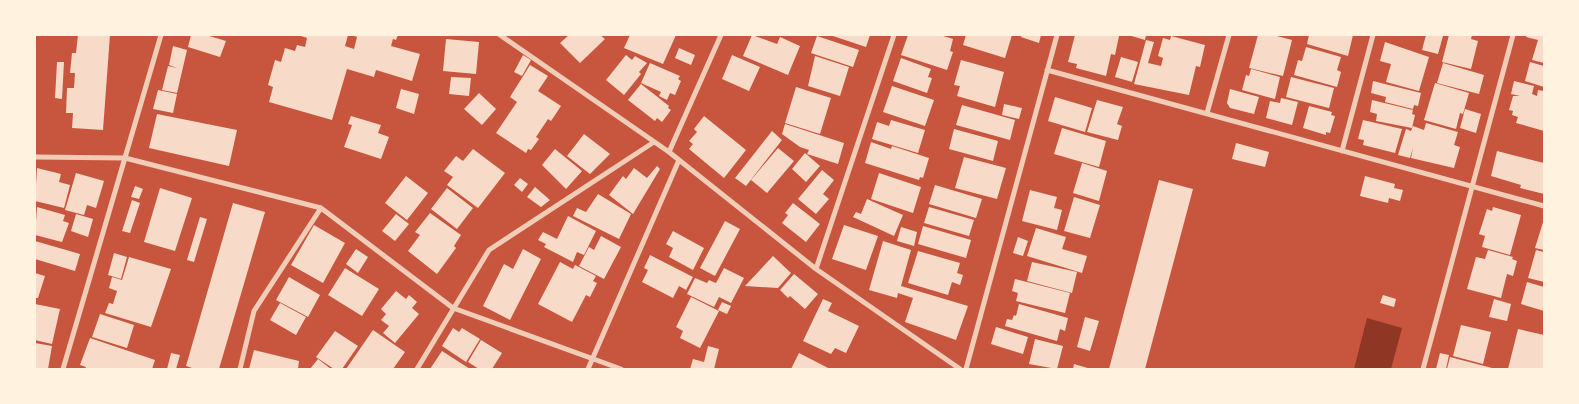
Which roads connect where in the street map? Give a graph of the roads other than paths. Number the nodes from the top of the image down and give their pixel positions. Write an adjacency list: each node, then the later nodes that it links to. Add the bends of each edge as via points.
1 (161, 35): 15 (street)
2 (500, 35): 11 (street)
3 (721, 35): 13 (street)
4 (894, 35): 20 (street)
5 (1057, 35): 9 (street)
6 (1229, 35): 10 (street)
7 (1373, 35): 12 (street)
8 (1513, 35): 17 (street)
9 (1047, 70): 10 (street); 29 (street)
10 (1207, 113): 12 (street)
11 (654, 142): 13 (street); 21 (street, via 489,250)
12 (1342, 150): 17 (street)
13 (669, 152): 16 (street)
14 (35, 157): 15 (street)
15 (125, 158): 19 (street); 23 (street)
16 (679, 160): 20 (street); 22 (street)
17 (1472, 186): 18 (street); 30 (street)
18 (1544, 206)
19 (320, 208): 21 (street); 24 (street, via 254,311)
20 (816, 269): 28 (street)
21 (453, 308): 22 (street); 25 (street)
22 (592, 359): 26 (street); 27 (street)
23 (63, 369)
24 (240, 369)
25 (417, 369)
26 (588, 369)
27 (621, 369)
28 (960, 369)
29 (966, 369)
30 (1423, 369)

